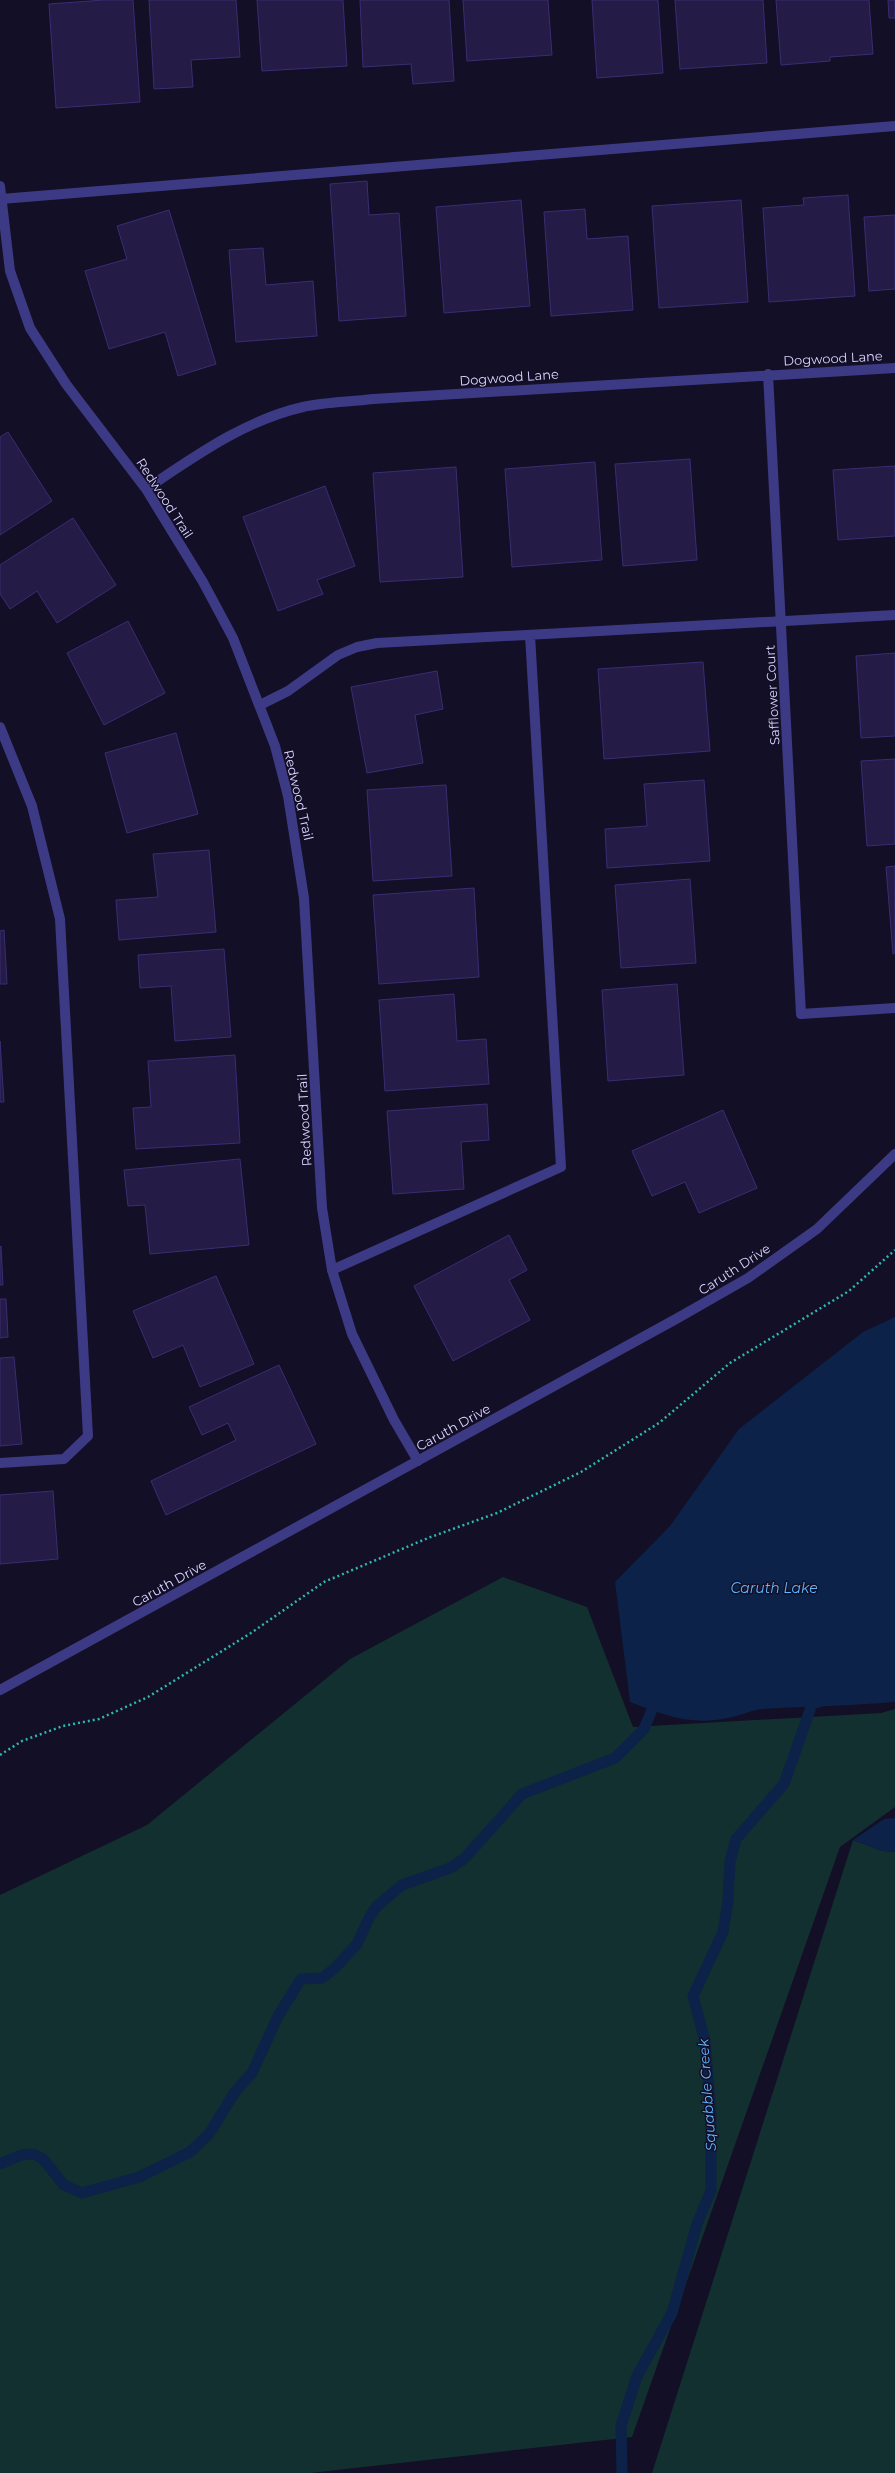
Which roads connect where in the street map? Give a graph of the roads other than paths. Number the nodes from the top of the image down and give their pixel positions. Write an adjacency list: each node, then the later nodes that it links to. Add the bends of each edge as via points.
1 (895, 126): 3 (street)
2 (0, 186): 3 (street, Redwood Trail)
3 (1, 199): 6 (street, Redwood Trail, via 10,271 30,328 66,384)
4 (895, 368): 5 (street, Dogwood Lane)
5 (768, 374): 6 (street, Dogwood Lane, via 373,399 302,407 249,427 200,453); 8 (street, Safflower Court)
6 (146, 489): 10 (street, Redwood Trail, via 203,582 233,638)
7 (895, 615): 8 (street)
8 (781, 620): 9 (street); 12 (street, Safflower Court, via 801,1014)
9 (530, 635): 10 (street, via 377,643 357,647 338,655 288,691); 14 (street, via 561,1167)
10 (260, 705): 14 (street, Redwood Trail, via 275,746 299,854 304,898 322,1208)
11 (0, 727): 16 (street, via 32,806 60,919 88,1436 64,1459)
12 (895, 1008)
13 (895, 1154): 15 (street, Caruth Drive, via 817,1229 748,1278)
14 (332, 1270): 15 (street, Redwood Trail, via 352,1334 394,1420)
15 (418, 1461): 17 (street, Caruth Drive)
16 (0, 1463)
17 (0, 1690)

